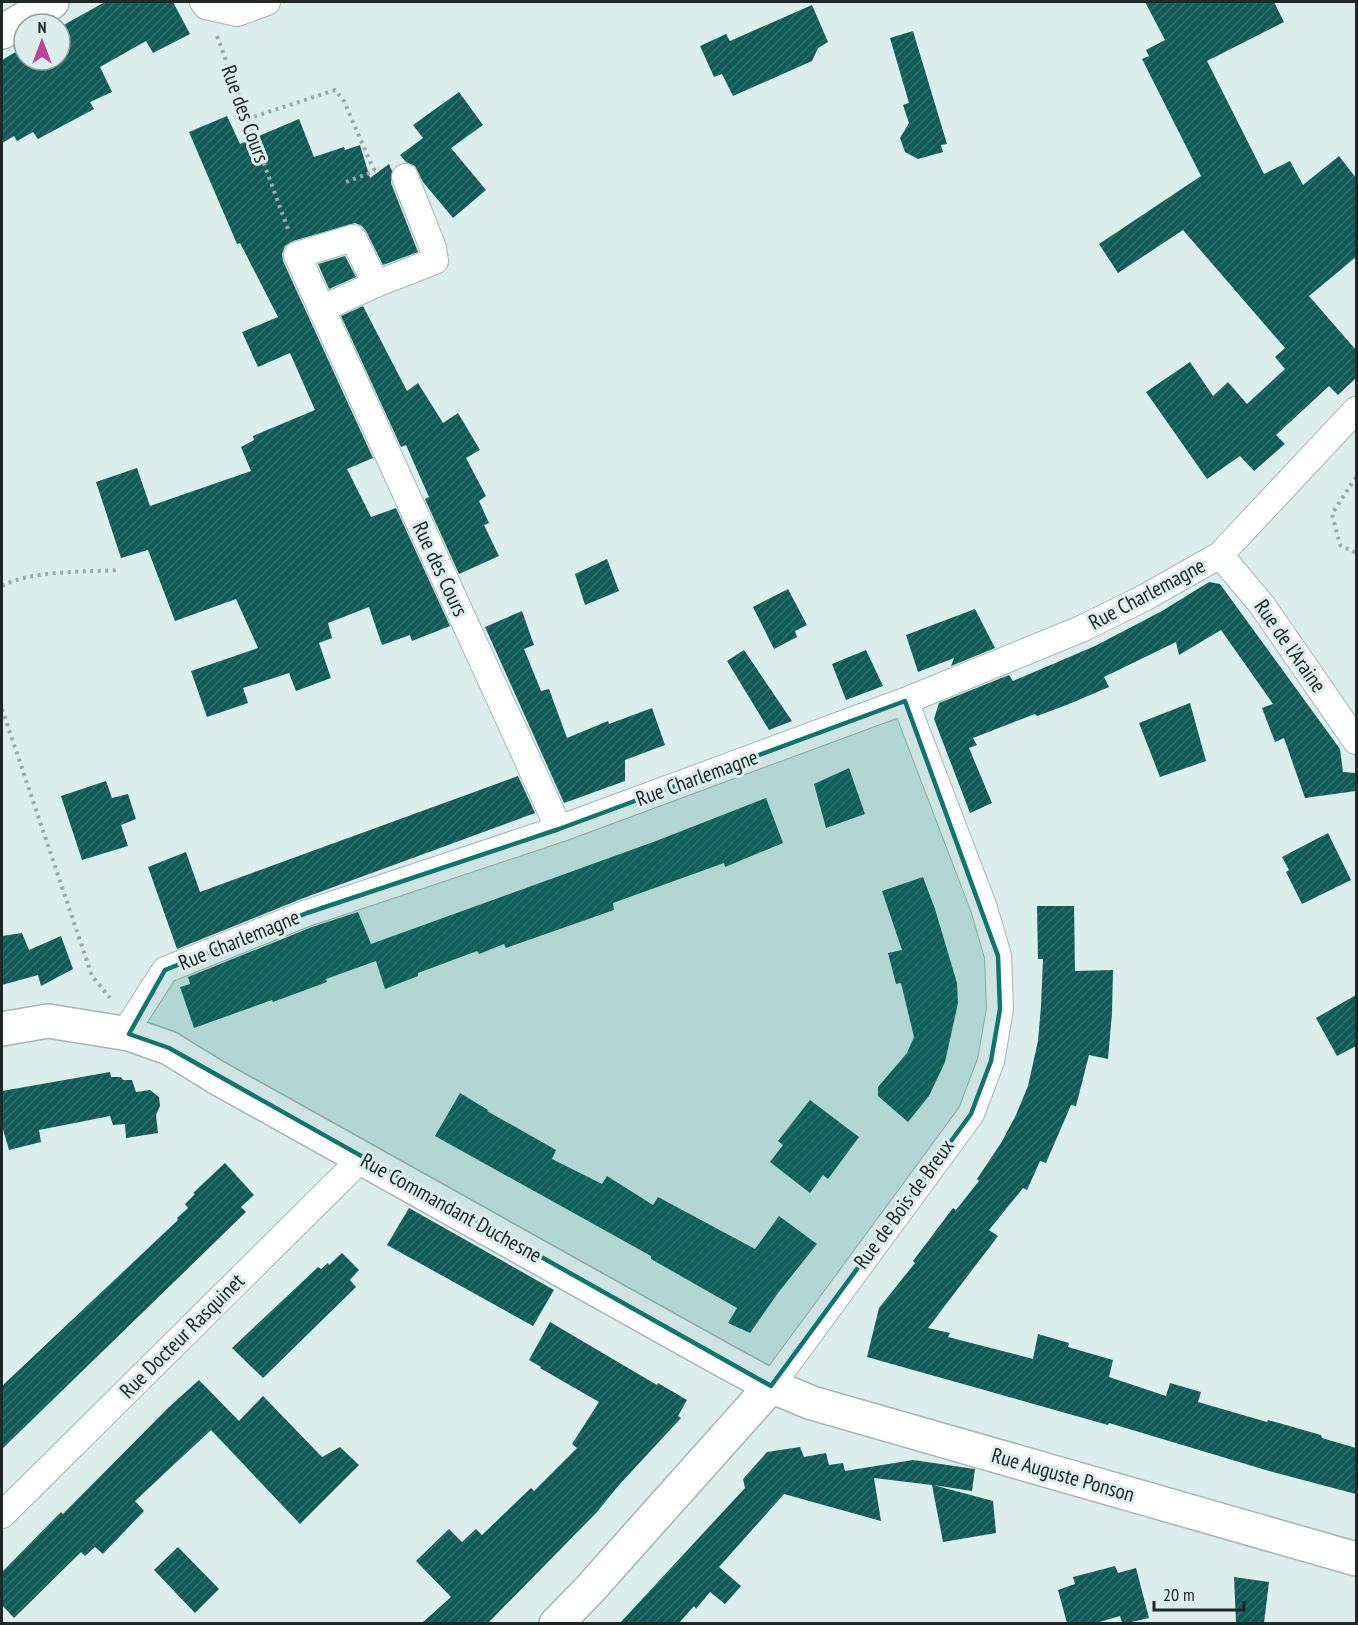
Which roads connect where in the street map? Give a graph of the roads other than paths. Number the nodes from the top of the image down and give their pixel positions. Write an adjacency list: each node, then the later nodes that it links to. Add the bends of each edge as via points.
1 (52, 2): 4 (street)
2 (267, 2): 3 (street, via 237,13)
3 (204, 4)
4 (2, 32)
5 (405, 177): 6 (street, via 435,261)
6 (376, 284): 7 (street); 7 (street, Rue des Cours, via 353,238 297,255)
7 (321, 309): 12 (street, Rue des Cours)
8 (1356, 410): 9 (street, Rue Charlemagne)
9 (1220, 555): 10 (street, Rue Charlemagne, via 1081,629); 11 (street, Rue de l'Araine, via 1262,605)
10 (905, 701): 12 (street, Rue Charlemagne); 16 (street, Rue de Bois de Breux, via 998,956 1000,1009 991,1061 971,1114)
11 (1356, 741)
12 (559, 829): 13 (street, Rue Charlemagne, via 307,913 165,970)
13 (130, 1028): 14 (street, via 48,1021); 15 (street, Rue Commandant Duchesne)
14 (2, 1029)
15 (362, 1158): 16 (street, Rue Commandant Duchesne); 17 (street, Rue Docteur Rasquinet)
16 (771, 1386): 18 (street, Rue Auguste Ponson, via 812,1403); 19 (street, Rue de Bois de Breux)
17 (2, 1515)
18 (1356, 1559)
19 (556, 1623)

